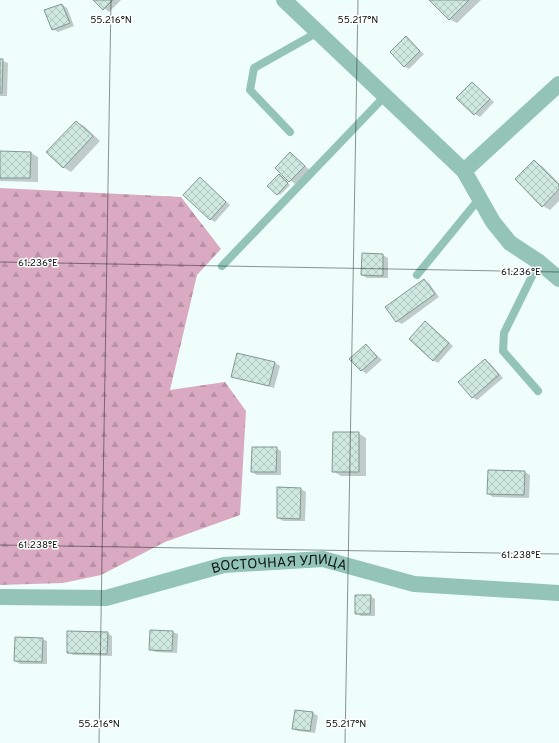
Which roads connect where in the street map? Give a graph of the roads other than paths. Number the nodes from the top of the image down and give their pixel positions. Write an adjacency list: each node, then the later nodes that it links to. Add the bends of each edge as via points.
1 (284, 0): 2 (street)
2 (318, 32): 4 (street); 5 (lane, via 254,68 250,90)
3 (559, 84): 6 (street)
4 (385, 96): 6 (street); 9 (lane)
5 (290, 132)
6 (464, 171): 7 (street)
7 (479, 199): 8 (street, via 510,243); 10 (lane)
8 (539, 262): 11 (street); 12 (lane, via 504,333 503,351)
9 (222, 266)
10 (417, 275)
11 (559, 279)
12 (538, 392)
13 (559, 593): 14 (street, ВОСТОЧНАЯ УЛИЦА, via 414,584 323,559 224,565 106,598)
14 (0, 597)

